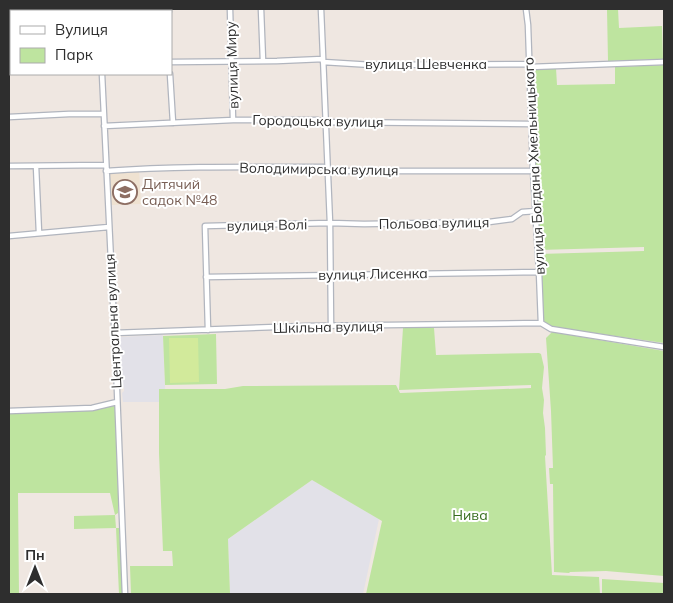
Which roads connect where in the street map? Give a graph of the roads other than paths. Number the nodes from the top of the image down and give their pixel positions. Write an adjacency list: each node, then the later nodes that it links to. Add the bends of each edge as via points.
1 (40, 9): 6 (street)
2 (230, 9): 10 (street, вулиця Миру)
3 (262, 9): 8 (street)
4 (321, 9): 7 (street)
5 (526, 9): 12 (street, вулиця Богдана Хмельницького)
6 (99, 10)
7 (323, 60): 8 (street, вулиця Шевченка); 12 (street, вулиця Шевченка, via 372,65); 18 (street)
8 (263, 61): 10 (street, вулиця Шевченка)
9 (172, 62): 10 (street, вулиця Шевченка)
10 (232, 62): 17 (street, вулиця Миру)
11 (664, 62): 12 (street, вулиця Шевченка)
12 (530, 66): 20 (street, вулиця Богдана Хмельницького)
13 (102, 75): 15 (street, Центральна вулиця)
14 (170, 75): 19 (street)
15 (104, 114): 16 (street); 21 (street, Центральна вулиця)
16 (9, 118)
17 (234, 120): 18 (street, Городоцька вулиця); 19 (street, Городоцька вулиця)
18 (325, 122): 20 (street, Городоцька вулиця); 25 (street)
19 (173, 123): 21 (street, Городоцька вулиця)
20 (531, 124): 26 (street, вулиця Богдана Хмельницького)
21 (104, 126): 24 (street, Центральна вулиця)
22 (9, 166): 23 (street)
23 (36, 166): 24 (street); 30 (street)
24 (106, 168): 25 (street, Володимирська вулиця, via 324,167); 29 (street, Центральна вулиця)
25 (327, 171): 26 (street, Володимирська вулиця); 28 (street)
26 (533, 171): 27 (street, вулиця Богдана Хмельницького)
27 (536, 211): 28 (street, Польова вулиця, via 489,222); 32 (street, вулиця Богдана Хмельницького)
28 (330, 223): 33 (street); 34 (street, вулиця Волі, via 205,226)
29 (109, 227): 30 (street); 38 (street, Центральна вулиця)
30 (39, 233): 31 (street)
31 (9, 236)
32 (539, 272): 33 (street, вулиця Лисенка); 35 (street, вулиця Богдана Хмельницького)
33 (330, 275): 34 (street, вулиця Лисенка); 36 (street)
34 (206, 277): 37 (street)
35 (541, 323): 36 (street, Шкільна вулиця); 39 (street, Шкільна вулиця, via 552,329)
36 (331, 326): 37 (street, Шкільна вулиця)
37 (208, 330): 38 (street, Шкільна вулиця)
38 (114, 334): 40 (street, Центральна вулиця)
39 (664, 347)
40 (117, 402): 41 (street, via 92,408); 42 (street, Центральна вулиця)
41 (9, 410)
42 (125, 594)

